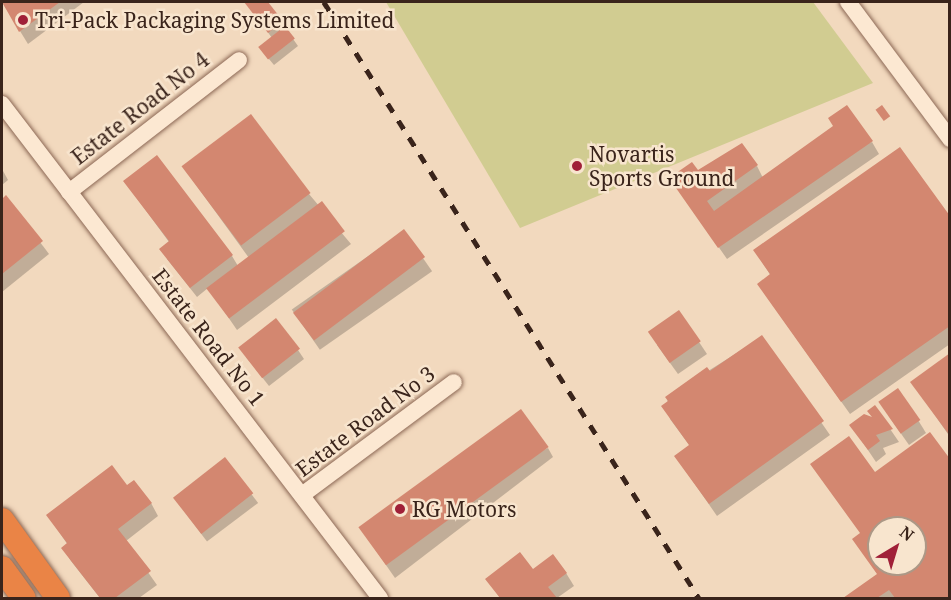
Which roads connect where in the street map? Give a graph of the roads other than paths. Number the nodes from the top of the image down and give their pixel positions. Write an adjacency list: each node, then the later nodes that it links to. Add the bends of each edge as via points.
1 (848, 2): 4 (street)
2 (239, 60): 5 (street, Estate Road No 4)
3 (2, 104): 5 (street, Estate Road No 1)
4 (950, 139)
5 (69, 192): 7 (street, Estate Road No 1)
6 (454, 382): 7 (street, Estate Road No 3)
7 (302, 495): 12 (street, Estate Road No 1)
8 (2, 520): 11 (highway)
9 (2, 568): 10 (highway)
10 (24, 598)
11 (58, 598)
12 (380, 598)

